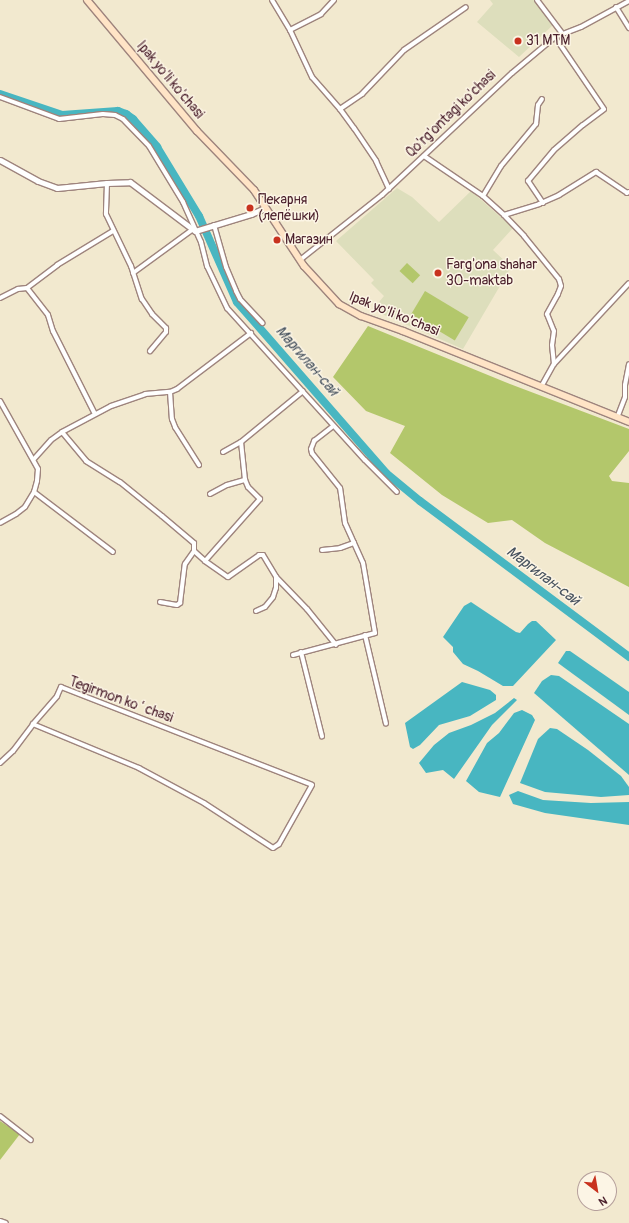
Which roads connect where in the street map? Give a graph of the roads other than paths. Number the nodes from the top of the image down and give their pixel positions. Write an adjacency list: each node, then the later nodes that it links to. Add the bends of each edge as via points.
1 (87, 0): 22 (main road, Ipak yo'li ko'chasi, via 202,136 254,190)
2 (272, 0): 9 (street)
3 (334, 0): 9 (street, via 321,14)
4 (537, 0): 10 (street)
5 (629, 2): 7 (street, Qo'rg'ontagi ko'chasi)
6 (466, 7): 14 (street, via 404,50 362,94)
7 (616, 7): 8 (street); 10 (street, Qo'rg'ontagi ko'chasi, via 581,27)
8 (629, 28)
9 (290, 30): 14 (street, via 312,77)
10 (562, 33): 11 (street, Qo'rg'ontagi ko'chasi)
11 (555, 37): 15 (street, Qo'rg'ontagi ko'chasi, via 512,72); 21 (street, via 604,109 554,150 528,181)
12 (0, 97): 25 (street, via 59,119 103,114 123,119 149,146 183,202)
13 (542, 99): 20 (street, via 538,106 536,124 501,166)
14 (340, 109): 18 (street, via 376,161)
15 (424, 156): 18 (street, Qo'rg'ontagi ko'chasi); 20 (street)
16 (0, 160): 17 (street, via 38,181 57,188)
17 (106, 183): 25 (street, via 130,182); 26 (street, via 106,214)
18 (389, 189): 27 (street, Qo'rg'ontagi ko'chasi)
19 (629, 192): 21 (street, via 596,172 559,196)
20 (483, 196): 23 (street)
21 (543, 202): 23 (street)
22 (265, 208): 24 (street); 27 (main road, Ipak yo'li ko'chasi)
23 (504, 215): 35 (street, via 559,279 561,286 547,314 554,332)
24 (214, 225): 25 (street); 32 (street, via 236,291)
25 (195, 230): 28 (street); 33 (street, via 210,272 228,308)
26 (113, 231): 28 (street); 30 (street, via 57,265)
27 (300, 260): 37 (main road, Ipak yo'li ko'chasi, via 339,304 350,310)
28 (133, 273): 34 (street, via 142,299 166,328 166,332)
29 (629, 283): 35 (street)
30 (27, 288): 31 (street, via 18,289); 41 (street, via 48,315 53,331)
31 (0, 298)
32 (262, 323)
33 (251, 333): 38 (street); 39 (street)
34 (150, 351)
35 (554, 364): 37 (street)
36 (629, 364): 42 (street, via 625,396)
37 (541, 387): 42 (main road, Ipak yo'li ko'chasi)
38 (303, 391): 44 (street); 46 (street)
39 (170, 392): 41 (street, via 129,398); 49 (street, via 175,427)
40 (0, 401): 48 (street)
41 (95, 414): 45 (street)
42 (617, 418): 43 (main road, Ipak yo'li ko'chasi)
43 (629, 422)
44 (334, 426): 52 (street); 55 (street, via 314,441 311,449 340,488 345,523)
45 (62, 432): 48 (street); 57 (street, via 86,461 120,482 194,543)
46 (241, 442): 47 (street); 50 (street)
47 (223, 452)
48 (34, 459): 51 (street, via 38,469 38,481)
49 (199, 465)
50 (245, 480): 53 (street, via 227,485); 59 (street, via 259,497 259,502)
51 (34, 492): 54 (street, via 26,507); 58 (street)
52 (397, 492)
53 (210, 494)
54 (0, 523)
55 (354, 543): 56 (street); 63 (street, via 363,563 375,633)
56 (322, 550)
57 (194, 551): 59 (street); 61 (street, via 185,564 180,603 177,605)
58 (113, 552)
59 (205, 561): 60 (street, via 228,577 259,555 263,555)
60 (276, 577): 62 (street, via 273,597 265,607); 64 (street, via 307,608)
61 (160, 602)
62 (256, 611)
63 (365, 635): 64 (street); 68 (street)
64 (336, 645): 65 (street)
65 (301, 652): 66 (street); 69 (street)
66 (293, 655)
67 (32, 724): 67 (street, Tegirmon koʻchasi, via 139,768 204,803 273,848 279,844 312,785 62,687); 70 (street, via 13,751)
68 (386, 724)
69 (322, 736)
70 (0, 763)
71 (0, 1116): 72 (street)
72 (31, 1140)
73 (0, 1221): 74 (street)
74 (6, 1223)

